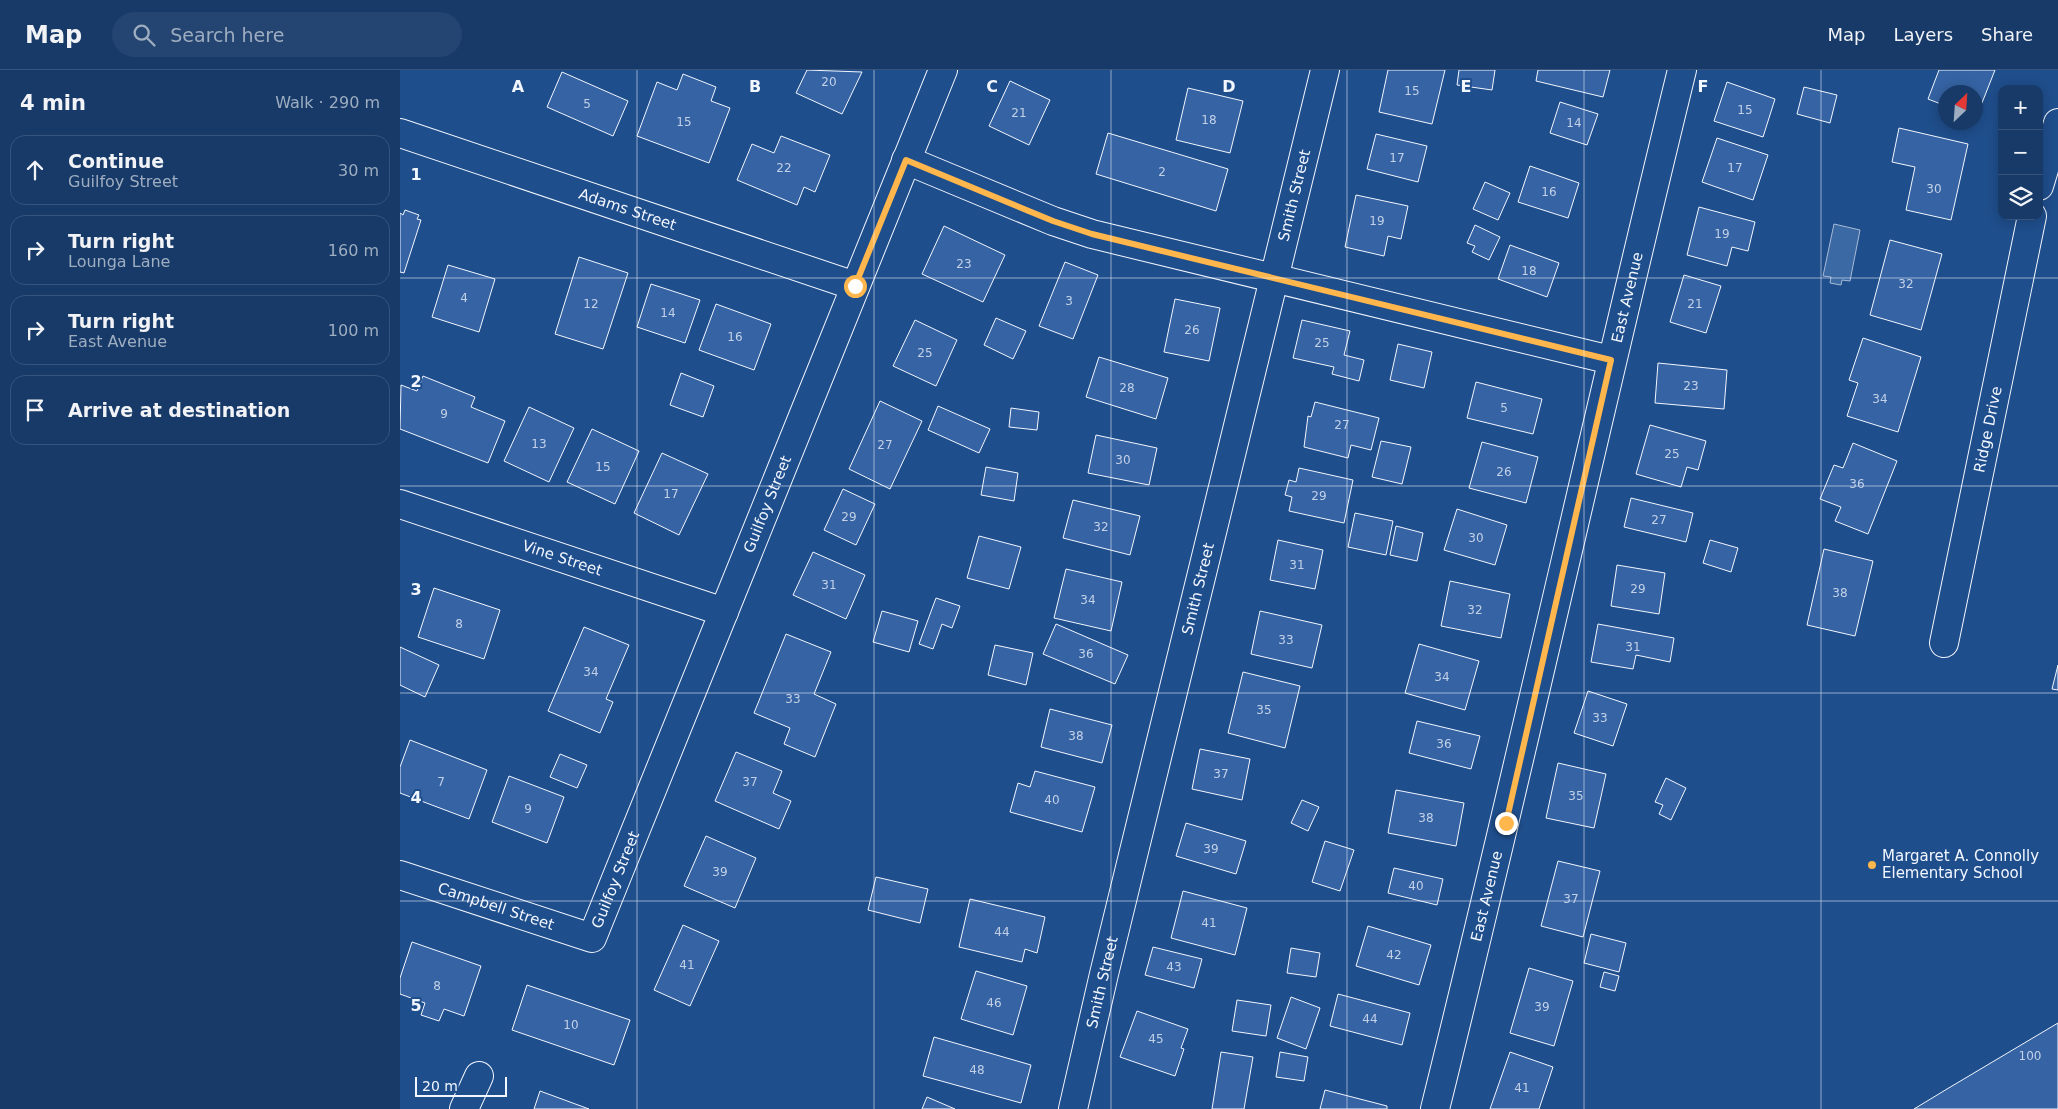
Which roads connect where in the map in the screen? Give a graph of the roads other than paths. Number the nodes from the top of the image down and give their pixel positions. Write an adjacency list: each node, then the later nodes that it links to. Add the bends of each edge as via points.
1 (943, 70): 6 (street, Guilfoy Street)
2 (1326, 70): 9 (street, Smith Street)
3 (1682, 70): 11 (street, East Avenue)
4 (2058, 123): 7 (street)
5 (400, 133): 10 (street, Adams Street)
6 (906, 160): 9 (street, via 1072,228); 10 (street, Guilfoy Street)
7 (2042, 175)
8 (2031, 220): 14 (street, Ridge Drive)
9 (1275, 280): 11 (street); 19 (street, Smith Street)
10 (855, 286): 13 (street, Guilfoy Street)
11 (1611, 360): 20 (street, East Avenue, via 1506,823)
12 (400, 504): 13 (street, Vine Street)
13 (724, 612): 16 (street, Guilfoy Street)
14 (1944, 643)
15 (400, 875): 16 (street, Campbell Street)
16 (592, 938)
17 (479, 1076): 18 (street)
18 (464, 1109)
19 (1073, 1109)
20 (1435, 1109)

